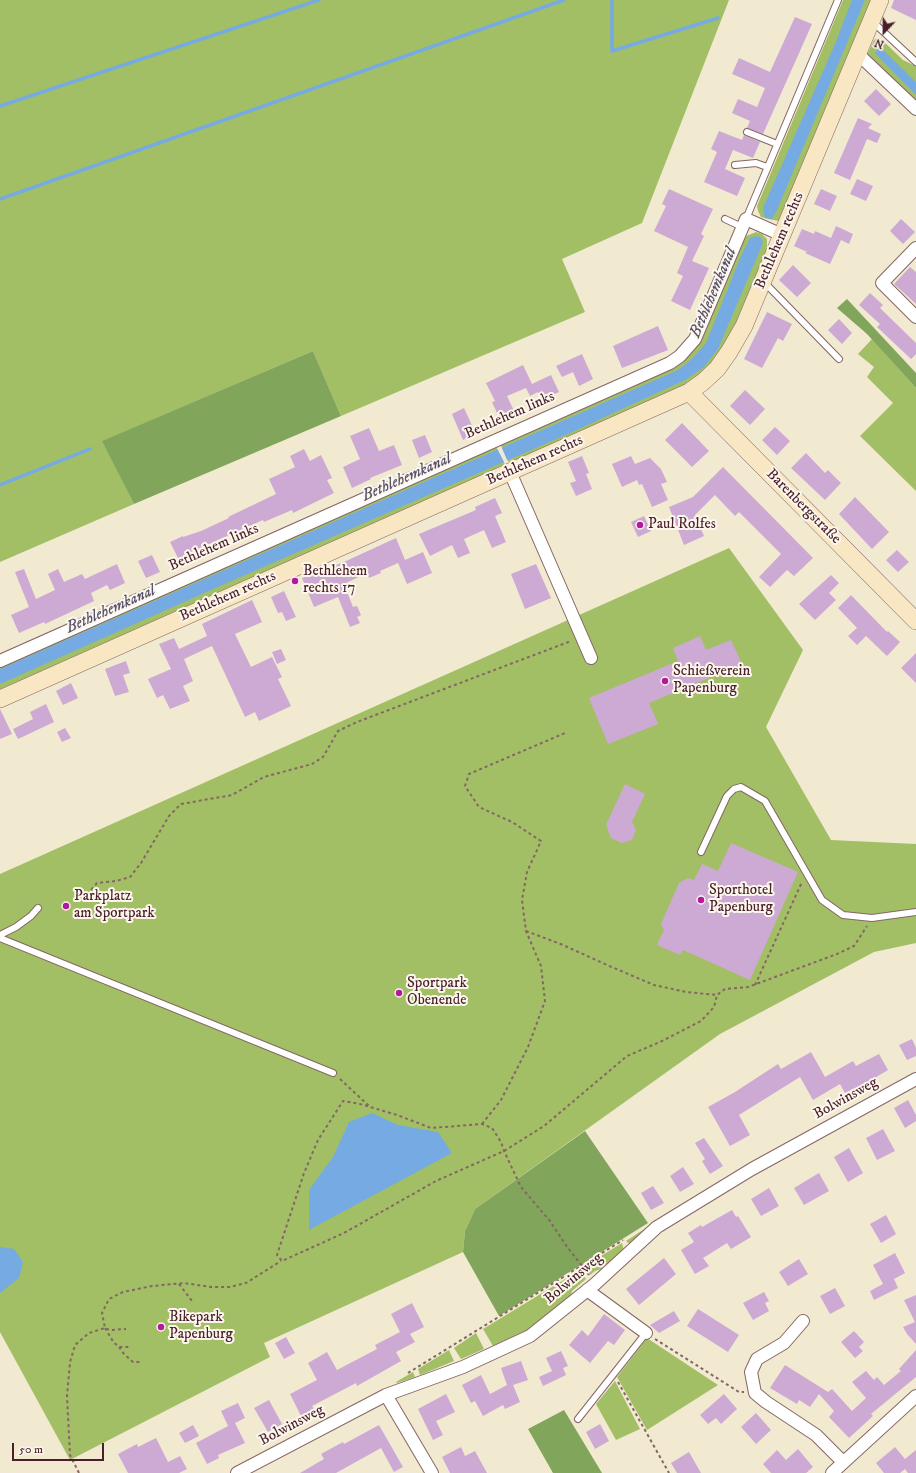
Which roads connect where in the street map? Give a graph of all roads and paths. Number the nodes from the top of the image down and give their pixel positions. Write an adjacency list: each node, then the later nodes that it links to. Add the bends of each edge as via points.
1 (838, 0): 8 (lane)
2 (880, 0): 3 (street, Bethlehem rechts)
3 (872, 22): 4 (street, Bethlehem rechts); 5 (lane)
4 (858, 54): 6 (street); 13 (street, Bethlehem rechts)
5 (916, 62)
6 (916, 109)
7 (747, 132): 8 (lane)
8 (777, 144): 10 (lane)
9 (735, 165): 10 (lane, via 756,163)
10 (767, 167): 12 (lane)
11 (725, 219): 12 (lane)
12 (744, 223): 13 (street); 23 (street, Bethlehem links, via 695,339 670,363)
13 (782, 234): 15 (street, Bethlehem rechts)
14 (916, 248): 16 (street, via 882,283)
15 (763, 281): 17 (lane); 18 (street, Bethlehem rechts, via 744,326 729,352 717,369)
16 (916, 317)
17 (839, 359)
18 (690, 392): 19 (street, Bethlehem rechts); 20 (street, Barenbergstraße)
19 (510, 472): 21 (street); 24 (street, Bethlehem rechts)
20 (916, 621)
21 (582, 637): 22 (street); 28 (path, via 357,722 338,732 323,757 312,764 264,777 232,795 181,804 169,816 130,877 97,883)
22 (591, 658)
23 (0, 661)
24 (0, 699)
25 (565, 733): 32 (path, via 469,774 465,786 479,807 512,822 541,841 527,872 522,900)
26 (701, 852): 27 (lane, via 727,796 741,787 765,801)
27 (806, 872): 31 (lane, via 822,900 843,915); 34 (path)
28 (87, 894)
29 (38, 908): 33 (lane, via 31,916)
30 (916, 912): 31 (lane)
31 (872, 918): 34 (path, via 854,946)
32 (526, 931): 35 (path, via 654,985); 39 (path, via 541,966 545,1001 525,1054 501,1100)
33 (0, 936): 36 (lane)
34 (755, 985): 35 (path, via 725,989)
35 (717, 995): 40 (path, via 714,1007 701,1021 627,1056 544,1126)
36 (333, 1073): 38 (path)
37 (916, 1080): 45 (street, Bolwinsweg, via 752,1169 660,1225)
38 (371, 1107): 39 (path, via 431,1128); 42 (path, via 342,1101 318,1140 304,1173 277,1255)
39 (482, 1124): 40 (path, via 492,1128)
40 (504, 1151): 42 (path, via 436,1181 344,1233); 43 (path, via 521,1187 550,1221)
41 (628, 1237): 43 (path)
42 (282, 1261): 44 (path, via 246,1283 230,1287)
43 (582, 1266): 45 (path); 54 (path)
44 (179, 1284): 46 (path); 48 (path, via 123,1292 109,1299 102,1313)
45 (591, 1287): 50 (street); 57 (street, Bolwinsweg, via 530,1336 463,1367)
46 (192, 1300)
47 (803, 1321): 56 (street, via 784,1343 757,1359 751,1372)
48 (105, 1328): 49 (path); 51 (path); 61 (path, via 89,1333 75,1345 70,1362 67,1396 70,1455)
49 (126, 1329)
50 (646, 1333): 55 (lane); 56 (path, via 739,1392)
51 (118, 1346): 52 (path); 53 (path, via 133,1362)
52 (129, 1347)
53 (141, 1362)
54 (405, 1375)
55 (614, 1375): 59 (lane); 64 (path)
56 (755, 1393): 60 (street, via 816,1435)
57 (386, 1395): 62 (street, Bolwinsweg); 63 (street)
58 (916, 1396): 60 (street)
59 (578, 1419)
60 (843, 1462): 65 (street)
61 (79, 1473)
62 (237, 1473)
63 (432, 1473)
64 (669, 1473)
65 (832, 1473)

